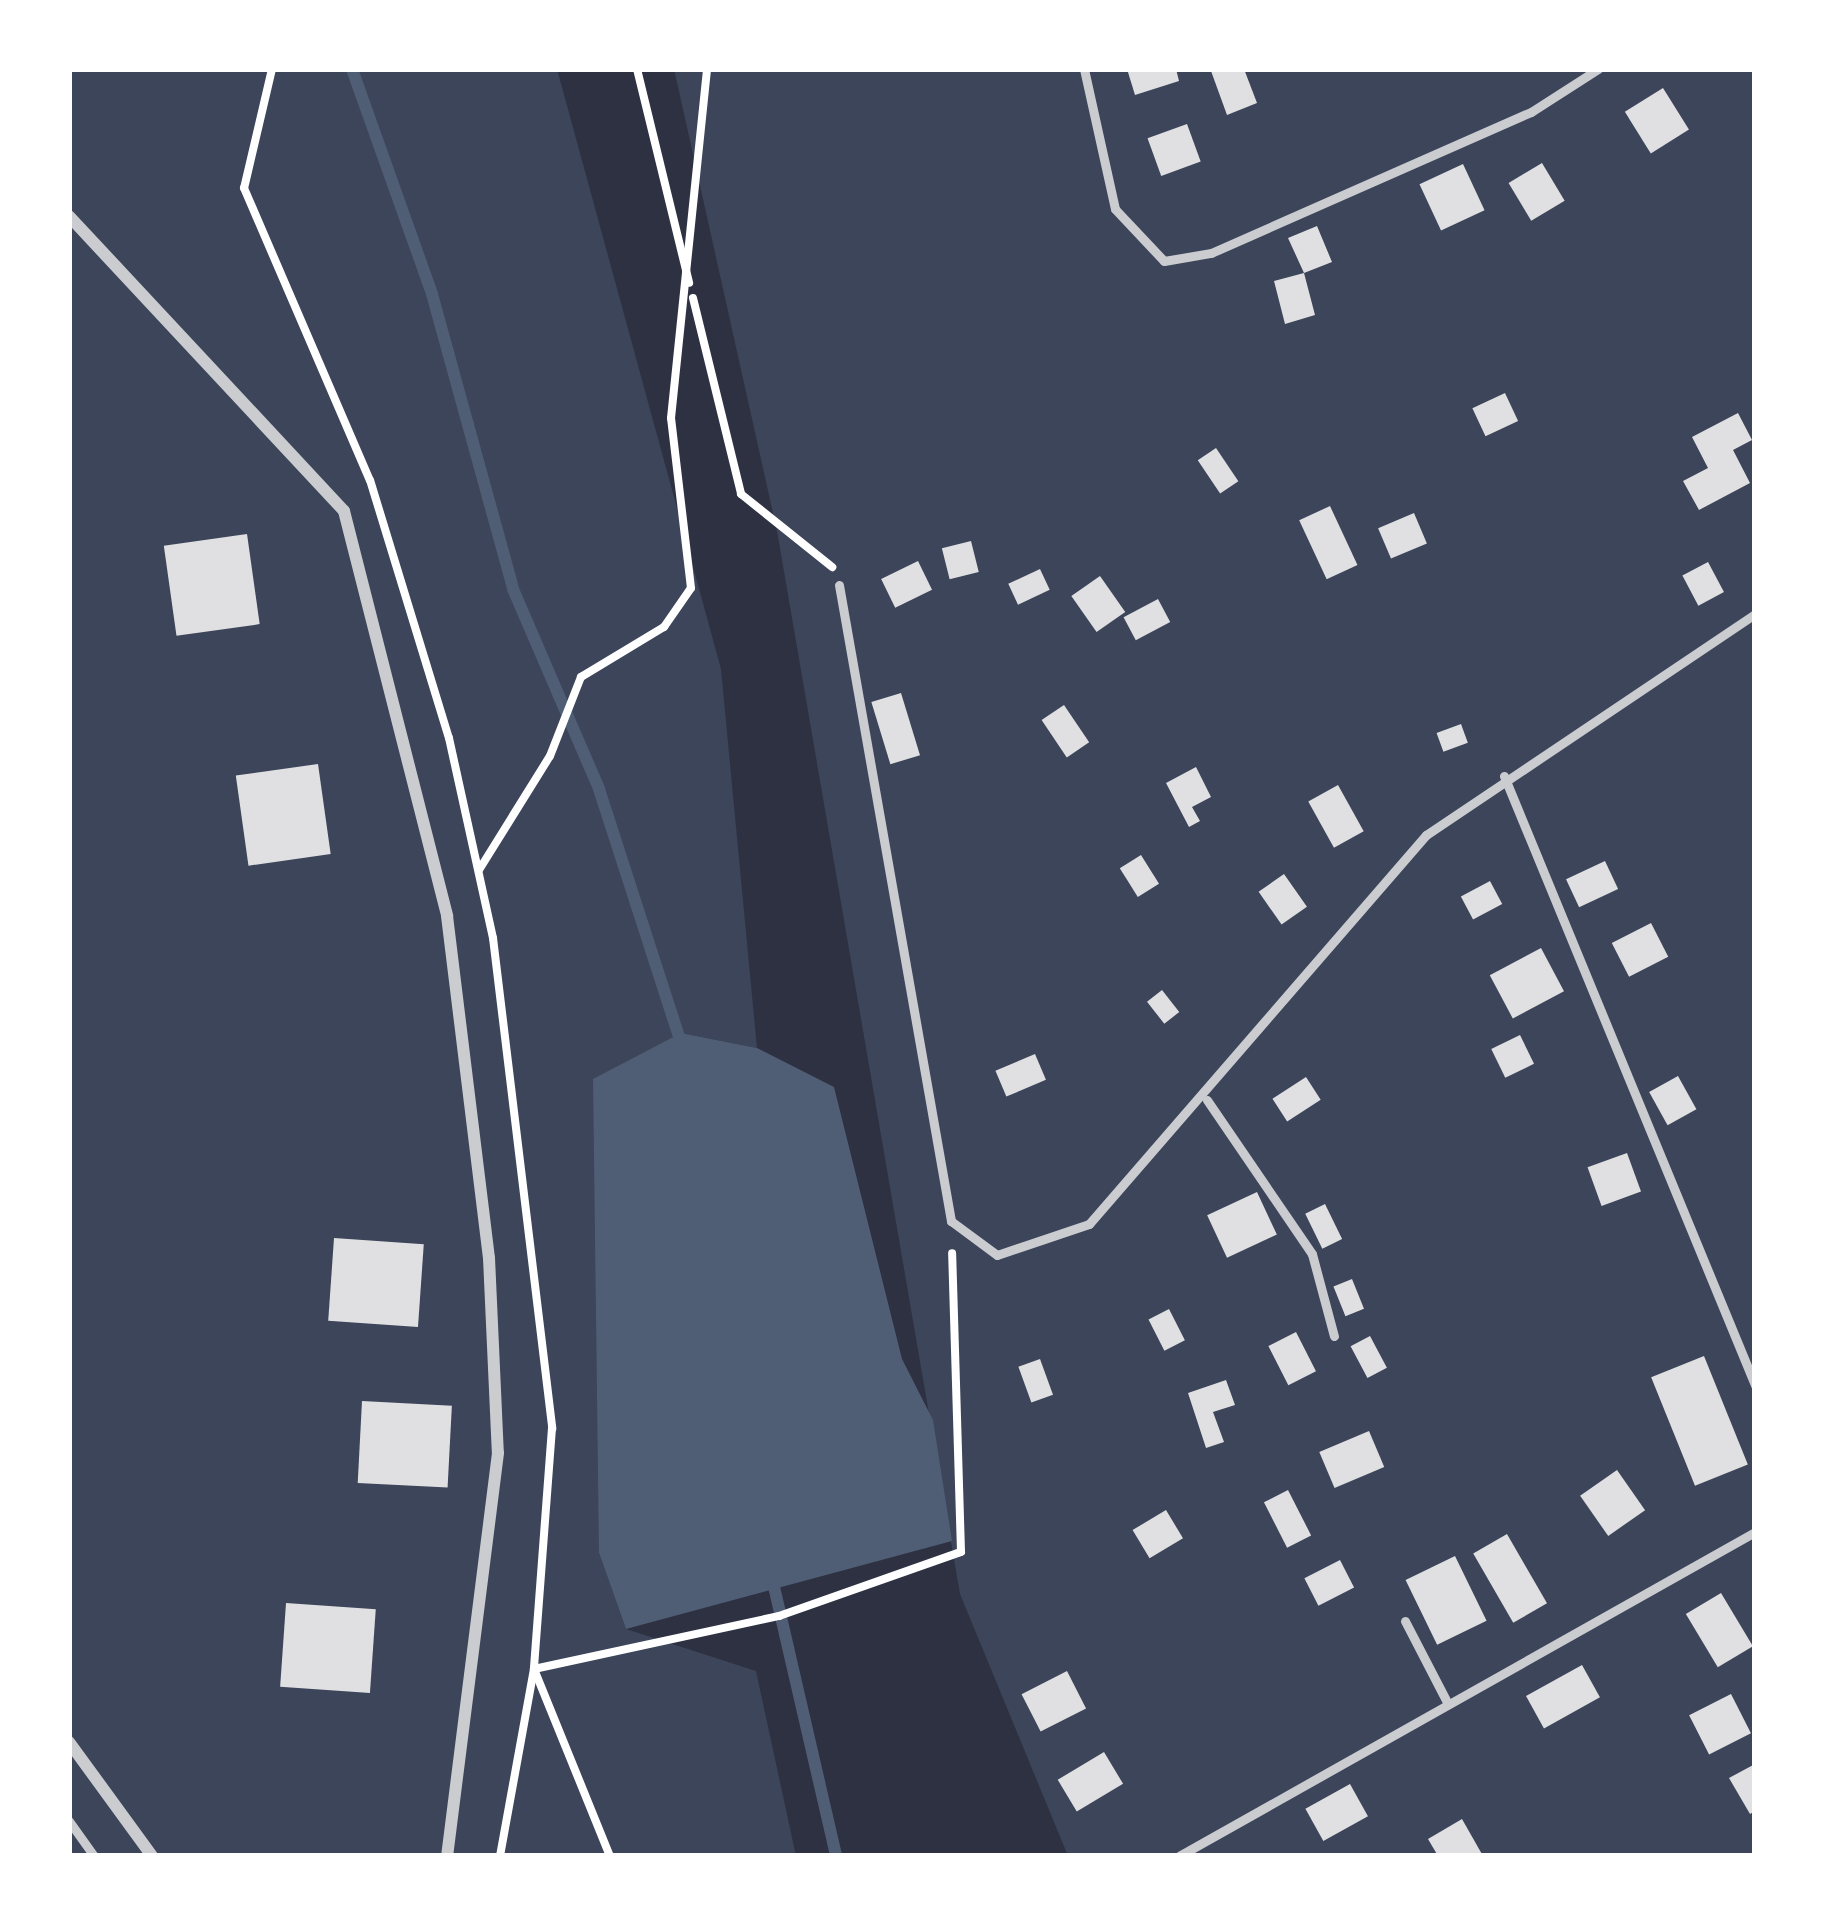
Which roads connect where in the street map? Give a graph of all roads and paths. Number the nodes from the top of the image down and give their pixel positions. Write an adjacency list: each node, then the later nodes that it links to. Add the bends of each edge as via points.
1 (637, 69): 6 (path)
2 (707, 69): 6 (path)
3 (1084, 69): 4 (lane, via 1115,208 1164,261 1211,253 1510,122)
4 (1598, 69)
5 (69, 216): 22 (street, via 344,511 447,916 489,1258 498,1453)
6 (692, 293): 7 (path, via 741,494 827,554); 10 (path, via 671,418 691,588 664,626 581,677 550,757)
7 (839, 585): 12 (lane)
8 (1755, 614): 9 (lane)
9 (1504, 776): 11 (lane, via 1426,835); 14 (lane)
10 (478, 871)
11 (1207, 1100): 12 (lane, via 1088,1224 997,1255); 13 (lane, via 1312,1253)
12 (951, 1221): 23 (path, via 961,1552 779,1616 534,1669)
13 (1334, 1336)
14 (1755, 1385)
15 (1755, 1532): 17 (lane)
16 (1405, 1622): 17 (lane)
17 (1448, 1704): 24 (lane)
18 (69, 1742): 21 (street)
19 (69, 1821): 20 (lane)
20 (94, 1856)
21 (152, 1856)
22 (447, 1856)
23 (500, 1856)
24 (1179, 1856)

